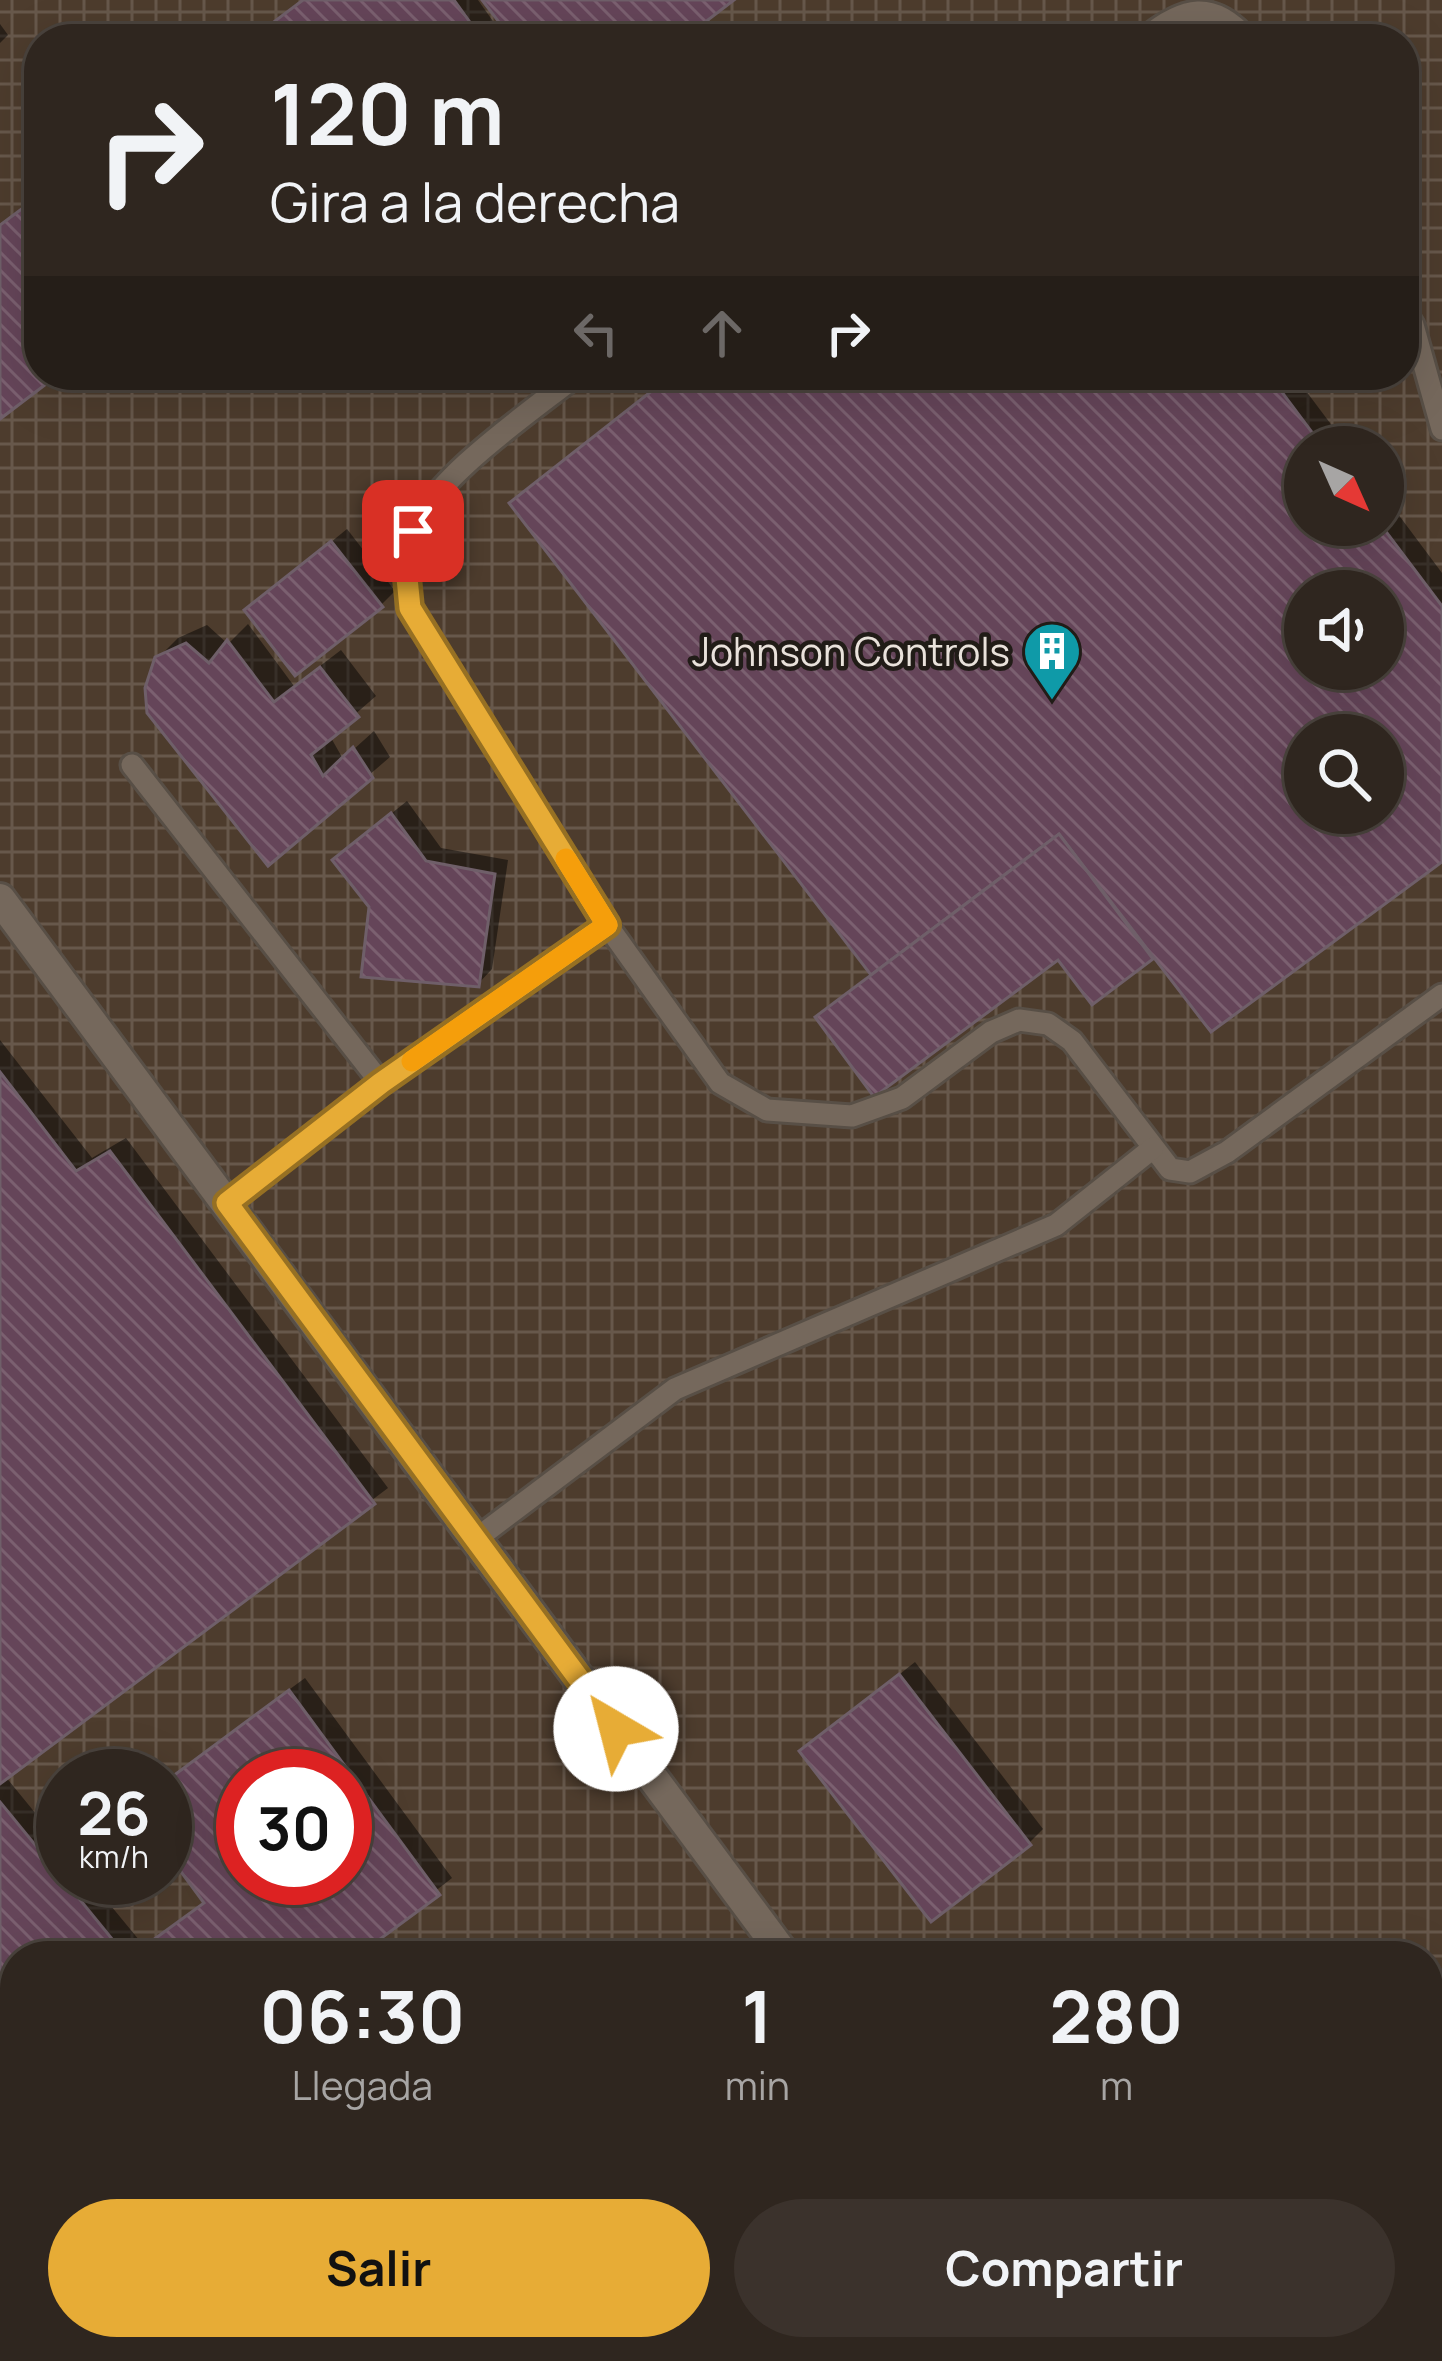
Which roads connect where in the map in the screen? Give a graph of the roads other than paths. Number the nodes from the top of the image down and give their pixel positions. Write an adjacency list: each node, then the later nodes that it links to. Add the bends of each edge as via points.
1 (1162, 24): 2 (lane, via 1202,2)
2 (1238, 24)
3 (1419, 347): 5 (lane)
4 (559, 390): 8 (lane, via 433,498 413,531 406,568 410,608)
5 (1442, 429)
6 (133, 765): 10 (lane)
7 (0, 899): 12 (street)
8 (607, 925): 10 (lane); 11 (lane, via 720,1083 767,1110 852,1116 902,1098 1019,1020 1048,1024 1072,1041)
9 (1442, 995): 11 (lane, via 1190,1172 1170,1169)
10 (381, 1083): 12 (lane)
11 (1154, 1148): 13 (lane, via 1056,1225 675,1389)
12 (227, 1203): 13 (street)
13 (476, 1539): 14 (street)
14 (774, 1941)

